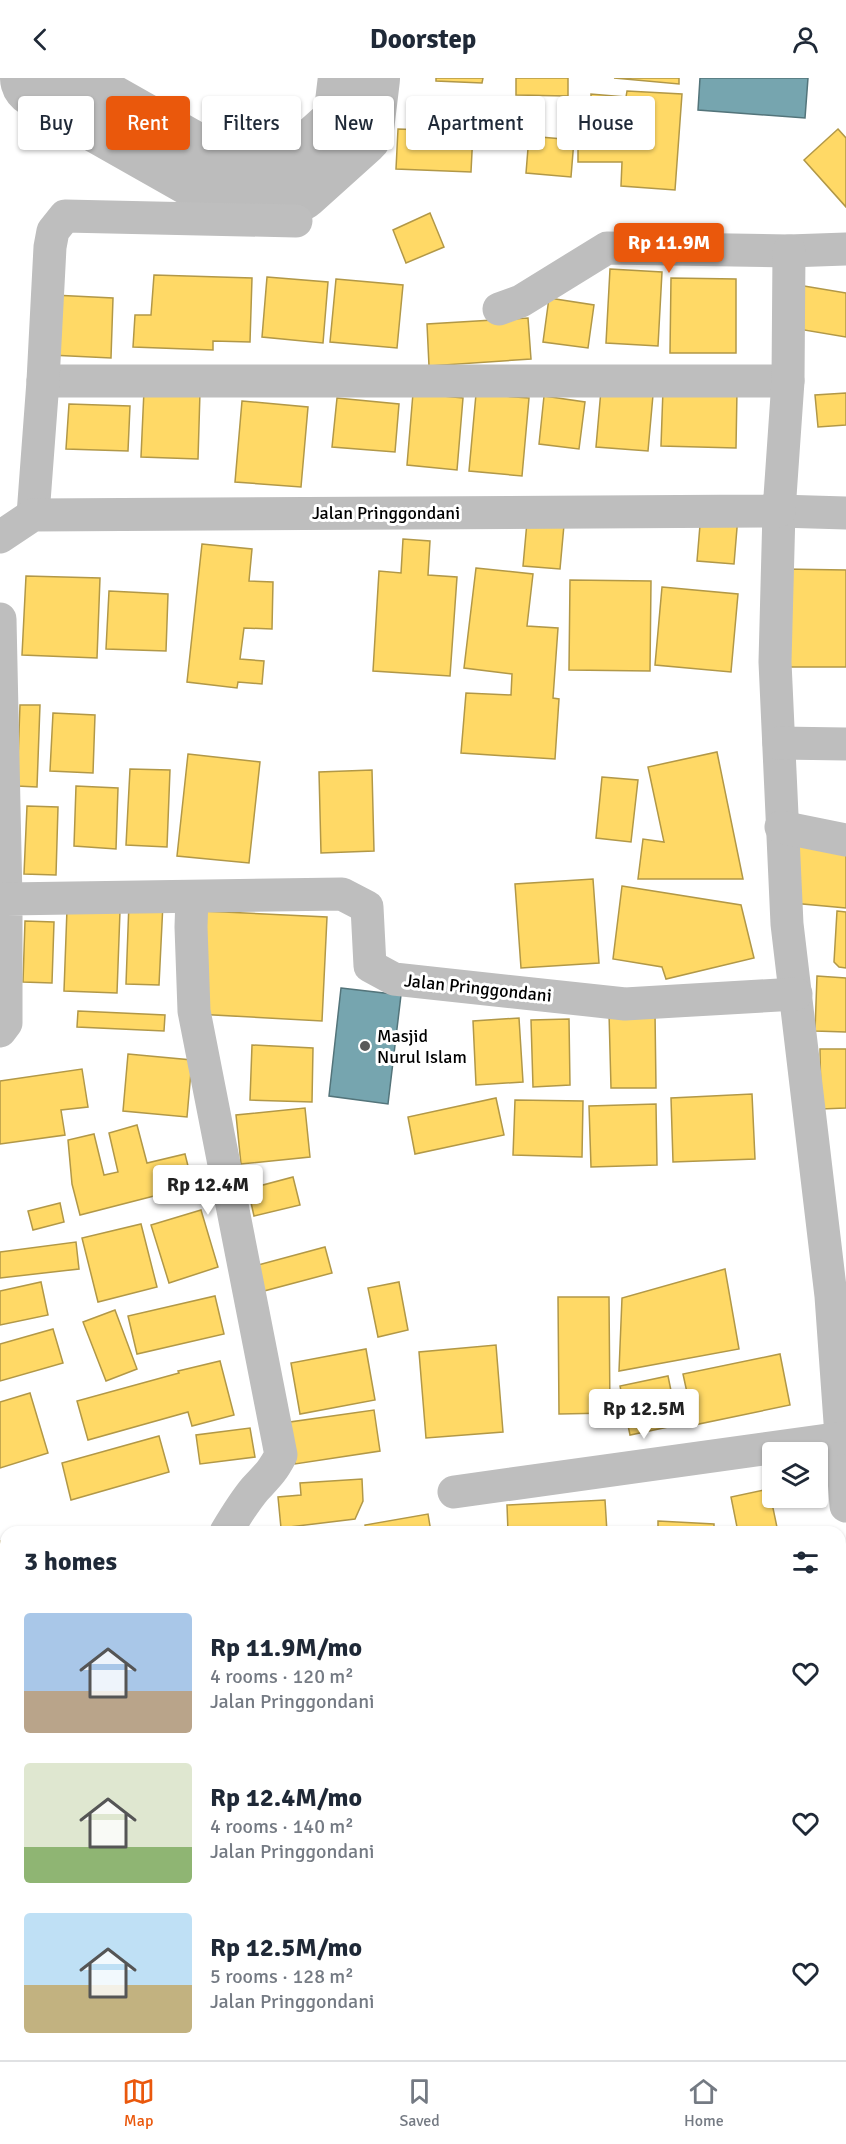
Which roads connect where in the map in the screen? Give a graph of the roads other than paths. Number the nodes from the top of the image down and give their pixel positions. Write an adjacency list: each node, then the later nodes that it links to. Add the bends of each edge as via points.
1 (296, 221): 5 (street, via 65,216 53,231 50,247)
2 (846, 249): 3 (street)
3 (789, 251): 4 (street, via 607,248 521,301); 6 (street)
4 (499, 309)
5 (43, 381): 6 (street); 9 (street)
6 (788, 381): 7 (street)
7 (779, 511): 8 (street, Jalan Pringgondani); 9 (street, Jalan Pringgondani); 12 (street, via 775,662)
8 (846, 513)
9 (33, 515): 10 (street)
10 (0, 537)
11 (0, 619): 17 (street)
12 (779, 743): 13 (street); 14 (street)
13 (846, 744)
14 (782, 827): 15 (street); 18 (street, via 787,924)
15 (846, 840)
16 (192, 897): 17 (street, Jalan Pringgondani); 18 (street, Jalan Pringgondani, via 342,894 367,907 370,966 394,979 625,1004); 24 (street, via 194,1011 281,1455 272,1473 256,1487)
17 (3, 899): 19 (street, via 6,1023)
18 (796, 994): 20 (street)
19 (0, 1031)
20 (838, 1297): 21 (street)
21 (842, 1438): 22 (street); 23 (street)
22 (454, 1492)
23 (846, 1506)
24 (229, 1526)

